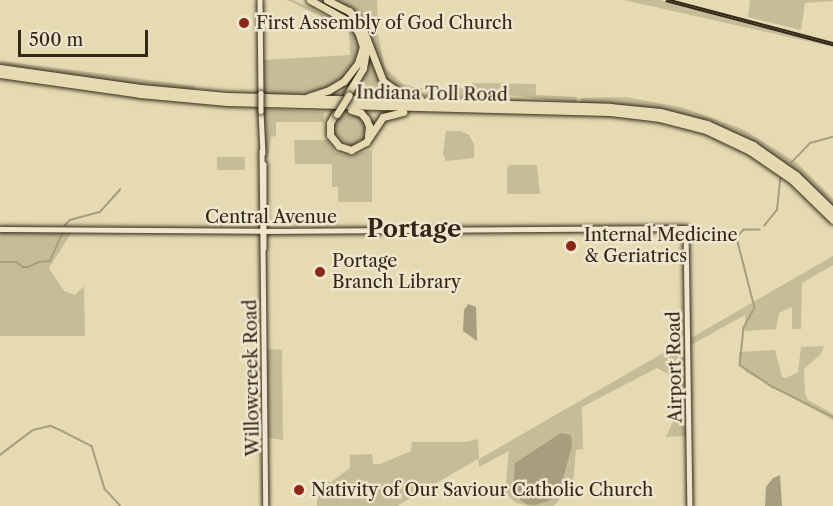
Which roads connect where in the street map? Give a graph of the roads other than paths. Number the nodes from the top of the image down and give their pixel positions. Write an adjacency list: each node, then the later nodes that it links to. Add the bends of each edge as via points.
1 (260, 0): 18 (main road, Willowcreek Road, bridge)
2 (310, 0): 9 (highway, via 352,23 362,40 361,58 351,74 329,90)
3 (317, 0): 8 (highway, via 347,15 364,37 365,63)
4 (321, 0): 8 (highway, via 352,17 367,40 366,63)
5 (327, 0): 11 (highway, via 349,11 361,24 377,69 388,86 414,98)
6 (0, 68): 9 (highway, Indiana Toll Road, via 141,88)
7 (0, 74): 10 (highway, Indiana Toll Road, via 140,94)
8 (347, 95): 13 (highway, bridge)
9 (279, 99): 11 (highway, Indiana Toll Road)
10 (288, 105): 11 (highway, Indiana Toll Road); 13 (highway, via 357,111 369,126 362,144 351,148 337,142 332,128)
11 (464, 106): 12 (highway, Indiana Toll Road); 13 (highway, via 390,114 380,121 364,145 351,150 332,139 330,127)
12 (583, 109): 14 (highway, Indiana Toll Road, via 654,111 718,129 785,167); 15 (highway, Indiana Toll Road, via 660,118 728,140 782,172)
13 (336, 114)
14 (833, 211)
15 (833, 220)
16 (686, 228): 18 (main road, Central Avenue); 20 (main road, Airport Road)
17 (0, 229): 18 (main road, Central Avenue)
18 (264, 231): 19 (main road, Willowcreek Road)
19 (266, 506)
20 (690, 506)

